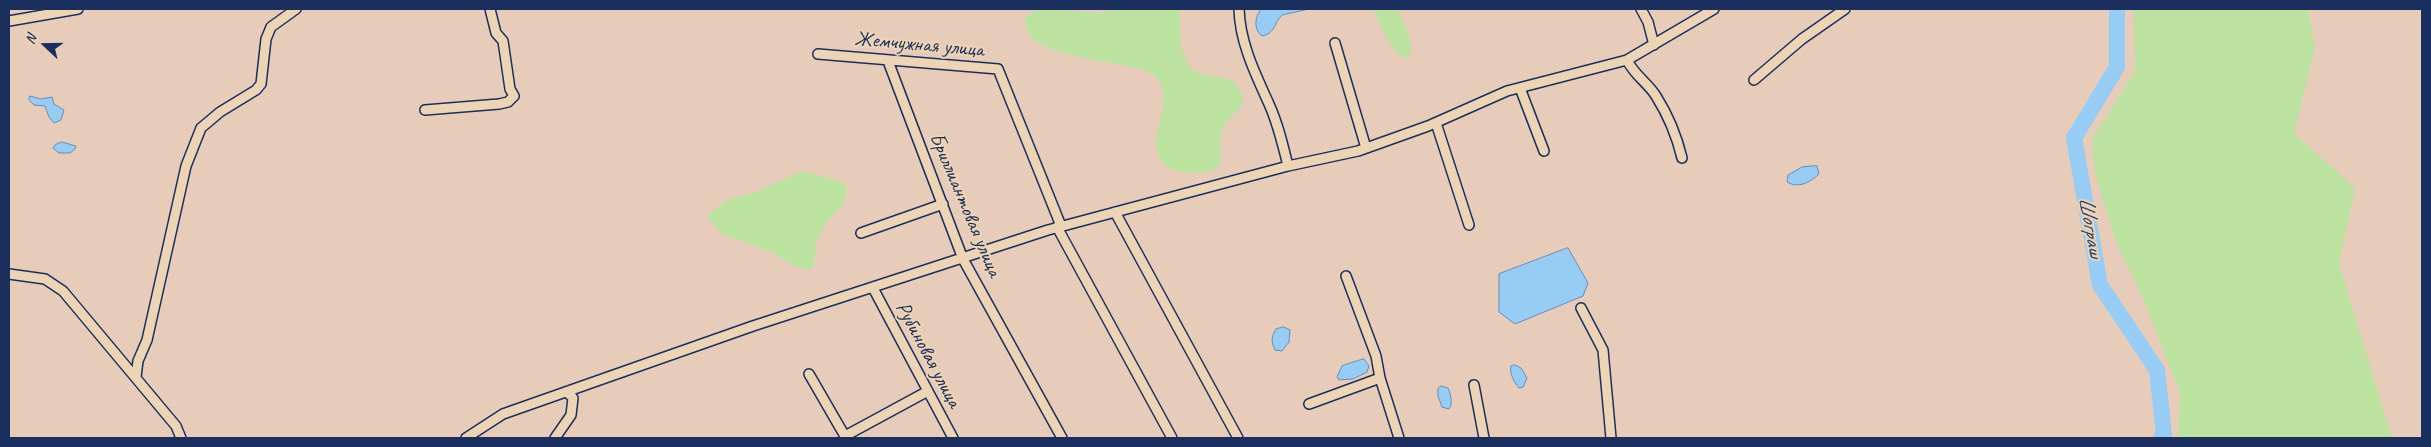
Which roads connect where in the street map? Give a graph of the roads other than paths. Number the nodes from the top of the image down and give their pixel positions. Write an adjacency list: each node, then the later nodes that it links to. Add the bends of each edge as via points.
1 (78, 9): 9 (street)
2 (296, 9): 34 (street, via 271,27 266,39 261,84 201,128 186,166)
3 (490, 9): 17 (street, via 496,33 503,41 514,96 499,104)
4 (1239, 9): 22 (street, via 1243,40 1277,124)
5 (1641, 9): 11 (street)
6 (1714, 9): 8 (street)
7 (1845, 9): 15 (street, via 1802,39)
8 (1700, 13): 11 (street)
9 (9, 22)
10 (1335, 43): 19 (street)
11 (1654, 44): 13 (street)
12 (818, 54): 14 (street, Жемчужная улица)
13 (1627, 60): 16 (street); 21 (street, via 1636,76 1656,96)
14 (888, 61): 23 (street, Бриллиантовая улица); 26 (street, Жемчужная улица, via 998,69)
15 (1754, 80)
16 (1520, 88): 18 (street); 20 (street)
17 (425, 110)
18 (1436, 123): 19 (street); 25 (street)
19 (1366, 148): 22 (street)
20 (1544, 151)
21 (1682, 158)
22 (1288, 166): 24 (street)
23 (943, 204): 27 (street); 28 (street, Бриллиантовая улица)
24 (1115, 212): 26 (street); 47 (street)
25 (1469, 225)
26 (1059, 226): 28 (street); 46 (street, Жемчужная улица)
27 (861, 233)
28 (964, 259): 31 (street); 45 (street, Бриллиантовая улица)
29 (9, 274): 34 (street, via 45,279 63,291)
30 (1346, 276): 35 (street, via 1376,356)
31 (873, 288): 37 (street, Рубиновая улица); 38 (street, via 753,326)
32 (1581, 308): 50 (street, via 1603,350)
33 (809, 374): 40 (street)
34 (136, 377): 41 (street)
35 (1380, 378): 39 (street); 48 (street)
36 (1474, 385): 49 (street)
37 (928, 391): 40 (street); 44 (street, Рубиновая улица)
38 (567, 392): 42 (street, via 503,414); 43 (street, via 573,398 571,415)
39 (1309, 404)
40 (846, 437)
41 (182, 438)
42 (466, 438)
43 (555, 438)
44 (953, 438)
45 (1062, 438)
46 (1172, 438)
47 (1238, 438)
48 (1399, 438)
49 (1484, 438)
50 (1611, 438)

